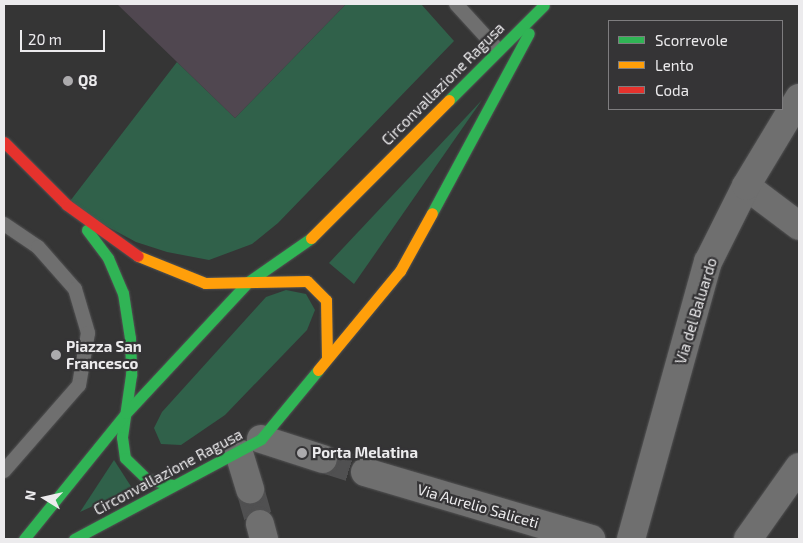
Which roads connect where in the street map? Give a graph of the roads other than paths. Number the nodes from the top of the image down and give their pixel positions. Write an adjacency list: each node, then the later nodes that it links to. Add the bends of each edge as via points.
1 (456, 4): 3 (lane)
2 (544, 4): 3 (street, Circonvallazione Ragusa); 11 (street, Circonvallazione Ragusa, via 400,272)
3 (498, 50): 10 (street, Circonvallazione Ragusa, via 305,244)
4 (799, 98): 6 (street, Via del Baluardo)
5 (4, 142): 7 (street)
6 (746, 186): 8 (street); 23 (street, Via del Baluardo, via 708,262)
7 (68, 205): 10 (street, via 134,255 205,282); 12 (street, via 108,258 123,293 131,360)
8 (798, 223)
9 (4, 224): 16 (lane, via 38,247 75,289 88,333 79,385)
10 (248, 282): 11 (street, via 307,282 320,294 326,300); 12 (street, Circonvallazione Ragusa)
11 (327, 357): 13 (street, Circonvallazione Ragusa)
12 (126, 413): 18 (street, via 122,437 125,458 147,479); 20 (street)
13 (250, 446): 14 (street); 18 (street, Circonvallazione Ragusa); 19 (street)
14 (323, 459)
15 (799, 467): 24 (street)
16 (4, 472)
17 (365, 472): 22 (street, Via Aurelio Saliceti)
18 (173, 485): 21 (street, Circonvallazione Ragusa)
19 (250, 489)
20 (24, 539)
21 (74, 539)
22 (591, 539)
23 (630, 539)
24 (748, 539)

